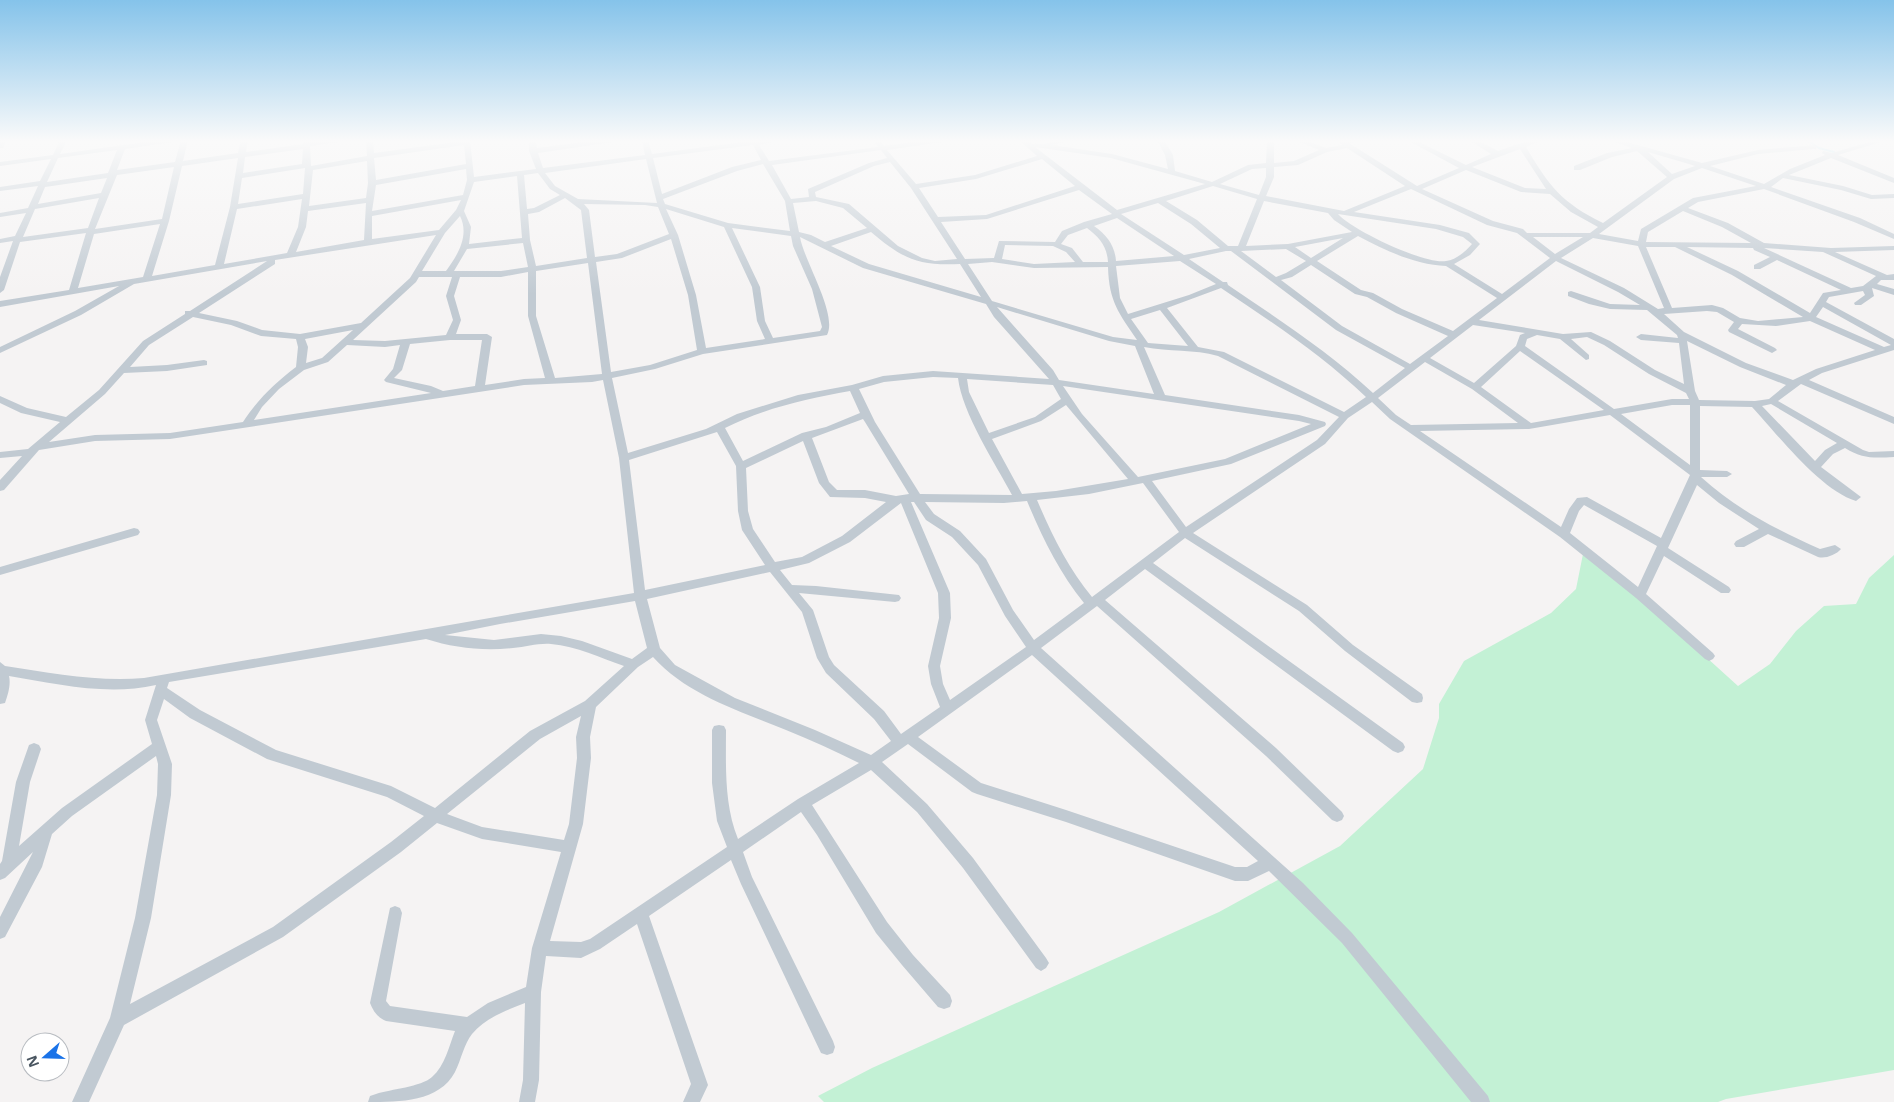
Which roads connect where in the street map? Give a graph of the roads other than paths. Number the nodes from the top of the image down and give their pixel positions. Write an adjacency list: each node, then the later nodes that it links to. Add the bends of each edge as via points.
1 (40, 191): 41 (street)
2 (106, 191): 28 (street)
3 (171, 191): 51 (street)
4 (237, 191): 39 (street)
5 (306, 191): 29 (street)
6 (371, 191): 35 (street)
7 (468, 191): 31 (street)
8 (521, 191): 45 (street)
9 (557, 191): 32 (street)
10 (659, 191): 38 (street)
11 (686, 191): 38 (street)
12 (783, 191): 37 (street)
13 (811, 191): 34 (street)
14 (917, 191): 50 (street)
15 (1066, 191): 50 (street, via 987,217)
16 (1086, 191): 48 (street)
17 (1189, 191): 36 (street)
18 (1240, 191): 33 (street)
19 (1265, 191): 33 (street)
20 (1403, 191): 46 (street)
21 (1421, 191): 61 (street, via 1490,223)
22 (1526, 191): 27 (street)
23 (1651, 191): 54 (street)
24 (1742, 191): 40 (street, via 1696,200)
25 (1777, 191): 63 (street, via 1858,220)
26 (1854, 191): 30 (street, via 1871,197)
27 (1550, 192): 54 (street, via 1562,203)
28 (105, 195): 41 (street); 56 (street)
29 (306, 196): 39 (street); 42 (street)
30 (1894, 196)
31 (466, 197): 44 (street); 47 (street)
32 (570, 198): 38 (street); 45 (street); 84 (street, via 585,210)
33 (1263, 198): 43 (street); 76 (street)
34 (813, 199): 37 (street); 55 (street, via 846,206)
35 (370, 200): 42 (street); 47 (street)
36 (1161, 200): 48 (street); 76 (street)
37 (789, 201): 59 (street)
38 (662, 202): 53 (street); 60 (street)
39 (234, 207): 91 (street)
40 (1682, 208): 69 (street, via 1644,232); 74 (street, via 1725,225)
41 (32, 209): 49 (street); 64 (street)
42 (306, 209): 79 (street)
43 (1331, 211): 46 (street); 58 (street, via 1337,221)
44 (460, 212): 57 (street); 75 (street, via 465,220)
45 (523, 212): 65 (street)
46 (1344, 212): 89 (street, via 1437,227 1473,240 1476,244 1473,248)
47 (368, 214): 67 (street)
48 (1117, 214): 52 (street); 81 (street)
49 (0, 215)
50 (935, 220): 86 (street)
51 (164, 221): 56 (street); 98 (street)
52 (1087, 224): 68 (street, via 1065,233); 88 (street, via 1104,238)
53 (727, 225): 59 (street); 129 (street, via 756,288 761,321)
54 (1603, 226): 62 (street)
55 (872, 229): 70 (street); 86 (street, via 895,248 920,260 935,263)
56 (91, 231): 64 (street); 105 (street)
57 (442, 232): 67 (street); 96 (street)
58 (1358, 233): 73 (street); 87 (street); 89 (street, via 1417,258)
59 (796, 234): 70 (street); 129 (street, via 816,288 826,331)
60 (674, 235): 84 (street, via 625,255); 140 (street, via 692,294)
61 (1526, 235): 62 (street); 82 (street)
62 (1592, 235): 69 (street); 82 (street)
63 (1894, 237)
64 (18, 239): 66 (street); 94 (street)
65 (526, 240): 75 (street); 93 (street)
66 (0, 241)
67 (368, 242): 79 (street)
68 (1054, 244): 85 (street, via 1006,242 1000,245); 90 (street, via 1069,250)
69 (1641, 244): 71 (street); 115 (street)
70 (825, 245): 109 (street, via 866,266)
71 (1676, 245): 72 (street); 118 (street, via 1735,273)
72 (1752, 245): 74 (street); 80 (street)
73 (1288, 246): 76 (street); 87 (street)
74 (1764, 246): 78 (street)
75 (466, 247): 95 (street)
76 (1233, 248): 81 (street); 99 (street)
77 (1894, 248): 78 (street)
78 (1820, 249): 97 (street)
79 (290, 256): 83 (street)
80 (1777, 257): 92 (street); 104 (street)
81 (1183, 258): 88 (street); 101 (street)
82 (1555, 258): 108 (street); 114 (street)
83 (276, 259): 91 (street); 116 (street)
84 (592, 260): 93 (street); 148 (street)
85 (998, 260): 86 (street); 90 (street, via 1034,266)
86 (963, 261): 109 (street)
87 (1312, 262): 99 (street); 123 (street, via 1358,292)
88 (1114, 264): 90 (street); 117 (street, via 1116,299)
89 (1448, 264): 108 (street)
90 (1082, 266)
91 (219, 267): 98 (street)
92 (1757, 267)
93 (532, 269): 95 (street, via 501,274); 149 (street, via 532,316)
94 (3, 270): 103 (street)
95 (453, 273): 96 (street); 125 (street, via 450,296 457,320)
96 (417, 274): 121 (street)
97 (1889, 277): 102 (street)
98 (146, 279): 100 (street)
99 (1274, 280): 145 (street, via 1339,328)
100 (132, 282): 105 (street); 137 (street, via 120,292)
101 (1224, 284): 113 (street); 157 (street, via 1298,336)
102 (1869, 287): 104 (street); 106 (street); 110 (street, via 1870,296)
103 (0, 290)
104 (1850, 291): 112 (street, via 1826,295)
105 (73, 292): 111 (street)
106 (1894, 292)
107 (1571, 294): 114 (street, via 1597,306)
108 (1503, 298): 120 (street)
109 (988, 301): 133 (street, via 1112,339); 150 (street, via 1050,372)
110 (1858, 303)
111 (0, 304)
112 (1822, 304): 118 (street); 132 (street)
113 (1162, 307): 117 (street); 136 (street)
114 (1654, 309): 115 (street); 128 (street)
115 (1670, 310): 119 (street, via 1682,312 1712,308)
116 (188, 313): 124 (street, via 234,323 260,333); 146 (street, via 146,343)
117 (1128, 317): 133 (street)
118 (1811, 318): 119 (street, via 1778,323); 139 (street)
119 (1740, 321): 138 (street, via 1732,330)
120 (1472, 322): 122 (street); 123 (street)
121 (363, 325): 124 (street); 130 (street)
122 (1535, 333): 126 (street); 134 (street, via 1523,337)
123 (1454, 335): 142 (street)
124 (300, 337): 144 (street, via 303,347)
125 (450, 337): 131 (street); 153 (street, via 487,337)
126 (1564, 337): 141 (street); 155 (street, via 1588,334)
127 (1641, 337): 128 (street)
128 (1682, 338): 151 (street, via 1743,365); 155 (street)
129 (770, 341): 140 (street)
130 (348, 342): 131 (street); 144 (street, via 325,360)
131 (406, 342): 156 (street, via 397,370 389,380)
132 (1894, 343)
133 (1141, 344): 136 (street); 158 (street)
134 (1520, 347): 152 (street); 164 (street)
135 (1894, 347): 139 (street)
136 (1195, 349): 166 (street, via 1238,361)
137 (0, 350)
138 (1772, 350)
139 (1882, 350): 151 (street, via 1819,371)
140 (702, 352): 148 (street)
141 (1586, 357)
142 (1424, 358): 145 (street); 152 (street)
143 (204, 363): 146 (street)
144 (301, 368): 169 (street, via 276,387)
145 (1411, 368): 157 (street)
146 (121, 370): 167 (street, via 102,392)
147 (962, 376): 150 (street); 154 (street, via 904,376); 175 (street, via 964,392)
148 (607, 377): 149 (street); 180 (street)
149 (551, 381): 153 (street)
150 (1055, 382): 158 (street); 160 (street)
151 (1797, 382): 161 (street); 168 (street)
152 (1475, 387): 172 (street)
153 (480, 388): 156 (street)
154 (853, 388): 165 (street); 170 (street, via 801,397)
155 (1690, 391): 162 (street)
156 (441, 394): 169 (street, via 406,402)
157 (1373, 397): 166 (street); 173 (street)
158 (1161, 398): 171 (street, via 1299,418)
159 (0, 399): 167 (street, via 24,411)
160 (1067, 399): 175 (street, via 1038,419); 185 (street)
161 (1772, 401): 163 (street); 176 (street)
162 (1695, 402): 163 (street); 164 (street); 184 (street)
163 (1755, 404): 182 (street, via 1789,443)
164 (1610, 411): 172 (street); 184 (street)
165 (866, 414): 174 (street); 189 (street)
166 (1344, 416): 171 (street)
167 (68, 420): 177 (street)
168 (1894, 421)
169 (247, 423): 177 (street, via 170,436 95,438)
170 (719, 426): 180 (street); 181 (street)
171 (1326, 426): 185 (street, via 1227,462); 193 (street, via 1321,442)
172 (1529, 426): 173 (street)
173 (1412, 428): 194 (street)
174 (806, 435): 181 (street); 190 (street, via 824,483 834,494)
175 (987, 437): 187 (street)
176 (1844, 444): 178 (street, via 1868,455); 182 (street, via 1829,452)
177 (34, 449): 179 (street); 186 (street)
178 (1894, 454)
179 (0, 455)
180 (624, 458): 204 (street)
181 (740, 466): 199 (street, via 743,511 748,530)
182 (1816, 466): 188 (street)
183 (1727, 474): 184 (street)
184 (1695, 475): 191 (street, via 1737,511); 196 (street)
185 (1140, 479): 187 (street, via 1089,490); 193 (street)
186 (0, 487)
187 (1024, 497): 189 (street); 206 (street, via 1075,584)
188 (1856, 497)
189 (917, 498): 190 (street); 208 (street, via 930,517 956,534 982,562 1008,613)
190 (900, 499): 199 (street, via 831,548 805,560); 217 (street, via 944,593 945,618 934,666)
191 (1766, 530): 195 (street); 197 (street, via 1818,553)
192 (134, 532): 200 (street)
193 (1185, 533): 198 (street); 214 (street, via 1303,608 1349,648)
194 (1564, 534): 196 (street, via 1574,509 1581,501 1587,501); 203 (street)
195 (1740, 544)
196 (1663, 547): 202 (street); 203 (street)
197 (1835, 549)
198 (1146, 564): 206 (street); 221 (street)
199 (772, 568): 201 (street); 204 (street)
200 (0, 571)
201 (789, 589): 205 (street, via 811,588); 219 (street, via 807,610 823,658 830,669)
202 (1724, 590)
203 (1640, 595): 210 (street)
204 (640, 596): 207 (street); 209 (street)
205 (894, 598)
206 (1093, 601): 208 (street); 226 (street, via 1271,752)
207 (427, 634): 211 (street, via 463,643 498,644 542,638 564,640); 213 (street)
208 (1034, 648): 217 (street); 230 (street)
209 (654, 650): 211 (street); 223 (street, via 671,668 704,688)
210 (1709, 656)
211 (634, 664): 216 (street)
212 (1, 668): 213 (street, via 114,686); 215 (street, via 4,681)
213 (162, 684): 220 (street, via 151,720); 225 (street, via 195,714 272,755 392,792)
214 (1417, 698)
215 (0, 700)
216 (590, 705): 225 (street, via 534,735); 228 (street, via 583,736 584,758 577,814)
217 (946, 707): 219 (street)
218 (719, 730): 229 (street, via 719,784 723,812)
219 (903, 739): 223 (street); 230 (street, via 977,788 1234,874 1248,874)
220 (160, 745): 227 (street); 239 (street, via 165,764 160,826 141,928)
221 (1398, 747)
222 (34, 748): 231 (street)
223 (872, 762): 224 (street); 236 (street, via 922,808)
224 (803, 803): 229 (street); 238 (street, via 818,822 874,917)
225 (437, 816): 228 (street, via 482,833); 239 (street, via 278,932)
226 (1338, 816)
227 (47, 828): 231 (street); 234 (street, via 37,862)
228 (568, 847): 235 (street)
229 (735, 850): 233 (street); 241 (street)
230 (1269, 863): 246 (street, via 1347,938)
231 (4, 869)
232 (395, 913): 240 (street, via 378,1004 381,1009 386,1013)
233 (641, 914): 235 (street, via 580,950); 245 (street, via 700,1085)
234 (0, 932)
235 (540, 948): 237 (street)
236 (1041, 963)
237 (534, 992): 240 (street, via 476,1018); 244 (street, via 531,1080)
238 (944, 1001)
239 (118, 1019): 242 (street)
240 (467, 1026): 243 (street, via 448,1069 437,1084)
241 (827, 1048)
242 (80, 1102)
243 (376, 1102)
244 (527, 1102)
245 (692, 1102)
246 (1482, 1102)

